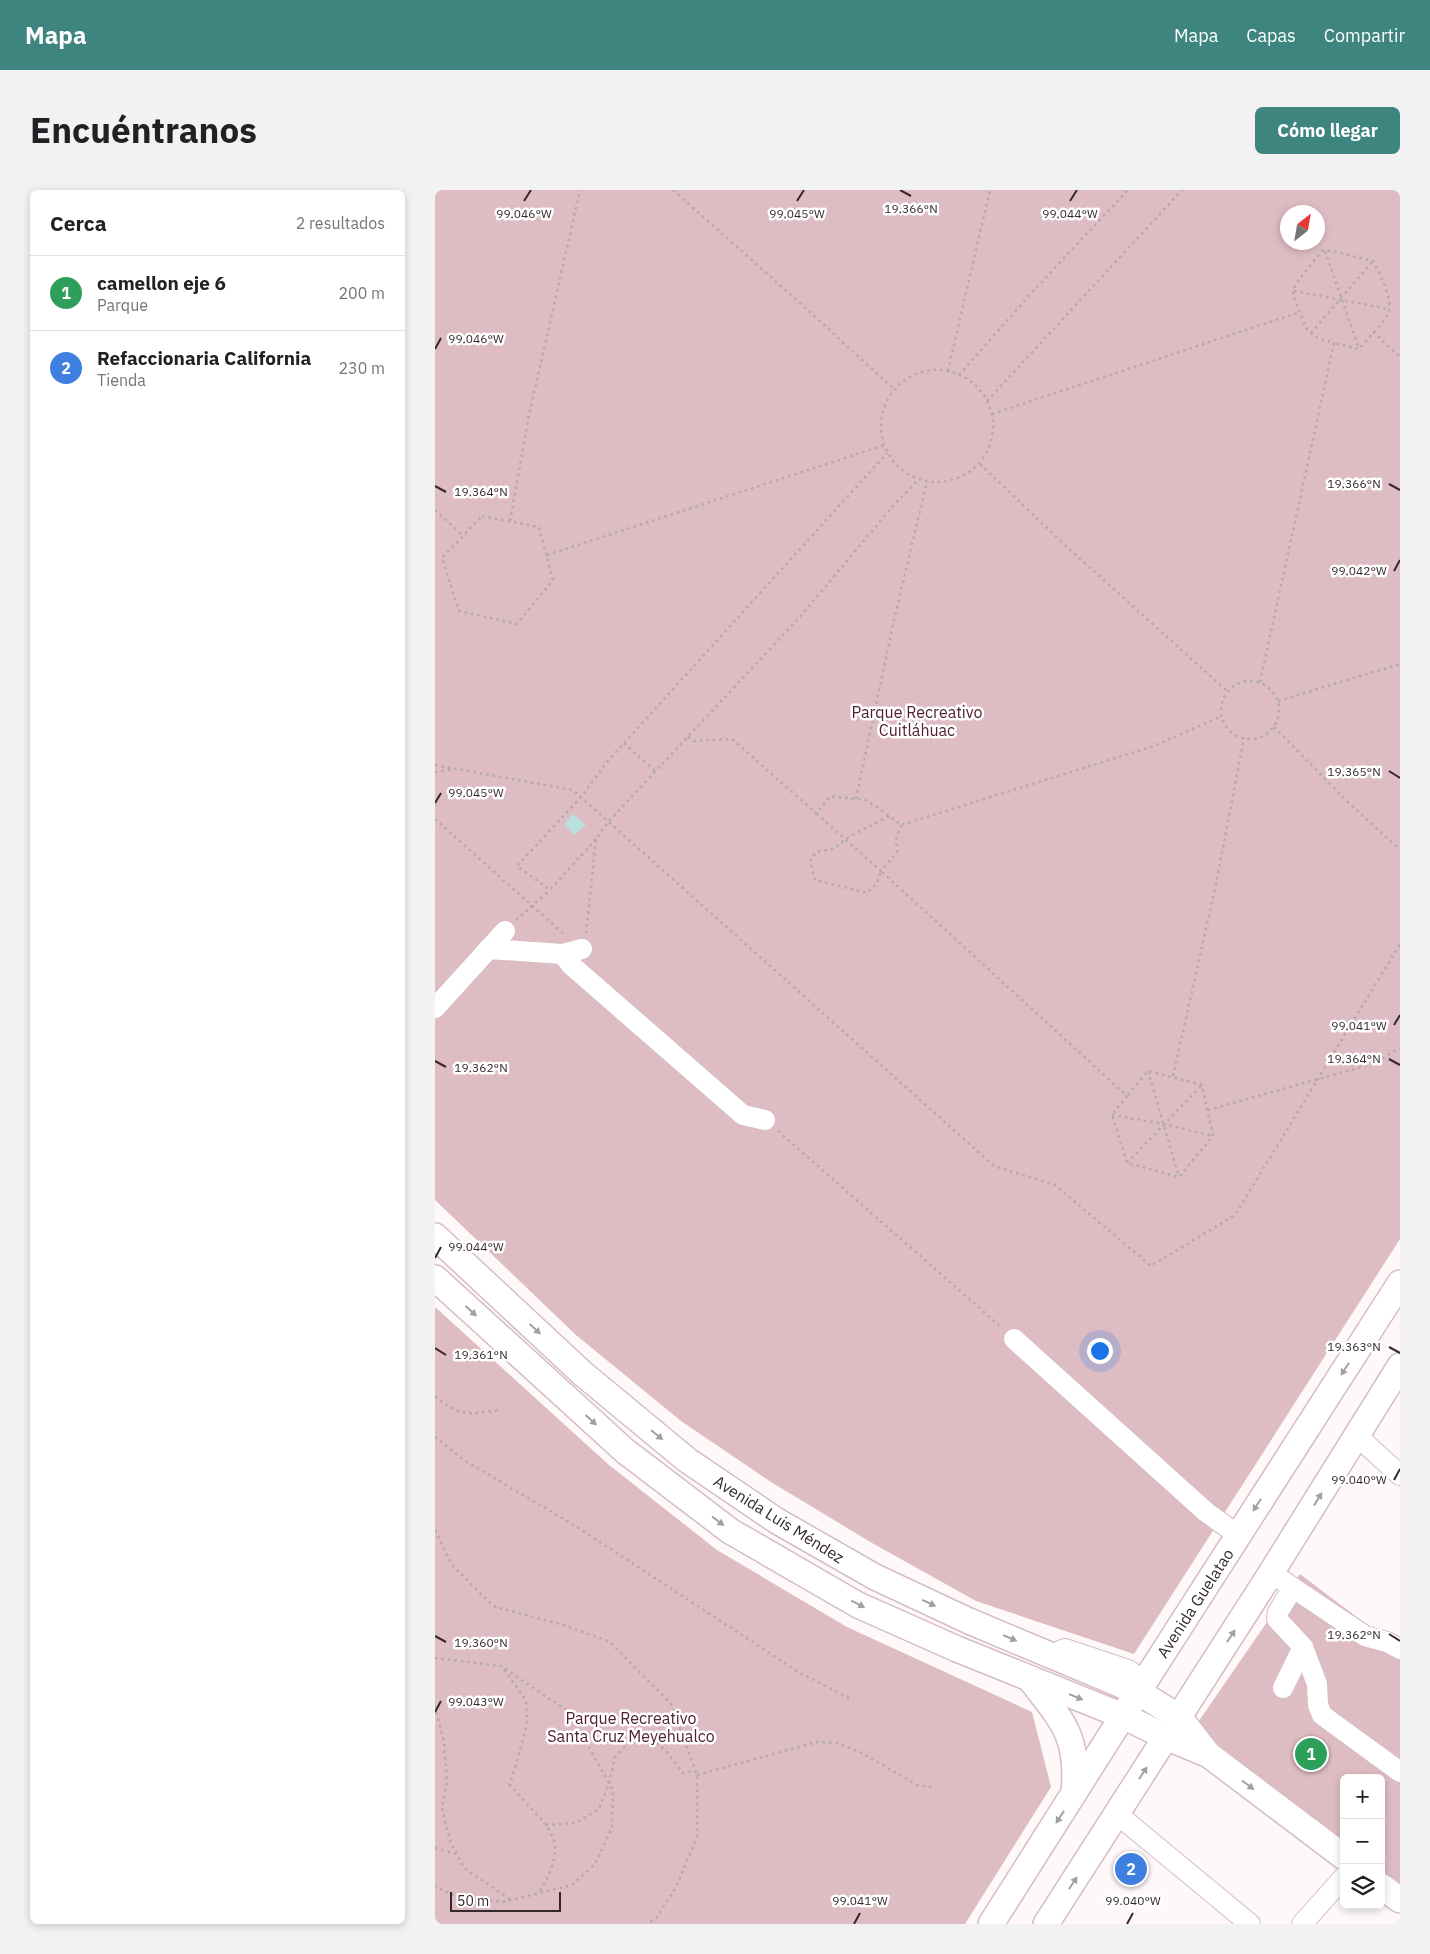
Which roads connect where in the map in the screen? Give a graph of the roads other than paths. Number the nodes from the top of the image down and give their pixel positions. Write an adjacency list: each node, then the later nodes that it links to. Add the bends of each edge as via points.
1 (505, 931): 2 (street)
2 (488, 949): 3 (street); 4 (street, via 572,952 571,965 743,1115)
3 (435, 1008)
4 (765, 1120)
5 (435, 1236): 20 (main road, Avenida Luis Méndez, one-way to 20, via 582,1373 687,1460 777,1521 875,1577 969,1621)
6 (435, 1278): 18 (main road, Avenida Luis Méndez, one-way to 18, via 625,1451 730,1530 858,1605)
7 (1400, 1284): 8 (main road, Avenida Guelatao)
8 (1393, 1304): 13 (main road, Avenida Guelatao, one-way to 13)
9 (1014, 1339): 13 (street, via 1206,1512)
10 (1400, 1366): 11 (main road)
11 (1357, 1436): 12 (street); 14 (main road, one-way to 11)
12 (1400, 1475)
13 (1238, 1535): 20 (main road, Avenida Guelatao)
14 (1271, 1573): 15 (street); 22 (main road, one-way to 14)
15 (1293, 1588): 16 (street, via 1277,1619); 17 (street, via 1365,1636 1387,1642)
16 (1303, 1646): 19 (street); 25 (street, via 1317,1684 1322,1715)
17 (1400, 1650)
18 (1030, 1679): 21 (main road, Avenida Luis Méndez, one-way to 21); 26 (main road, via 1065,1724 1071,1739 1076,1769)
19 (1283, 1688)
20 (1137, 1692): 21 (main road, Avenida Guelatao); 22 (main road, Avenida Luis Méndez)
21 (1123, 1716): 23 (main road, Avenida Luis Méndez); 26 (main road, Avenida Guelatao)
22 (1179, 1717): 23 (main road); 24 (main road)
23 (1166, 1738): 24 (main road, Avenida Luis Méndez); 27 (main road, one-way to 23)
24 (1209, 1755): 28 (main road, one-way to 28)
25 (1400, 1772)
26 (1074, 1795): 32 (main road, Avenida Guelatao, one-way to 32)
27 (1117, 1814): 33 (main road, one-way to 27); 34 (street)
28 (1340, 1854)
29 (1340, 1881): 35 (street)
30 (1385, 1889): 31 (main road)
31 (1400, 1900)
32 (991, 1924)
33 (1046, 1924)
34 (1250, 1924)
35 (1302, 1924)

